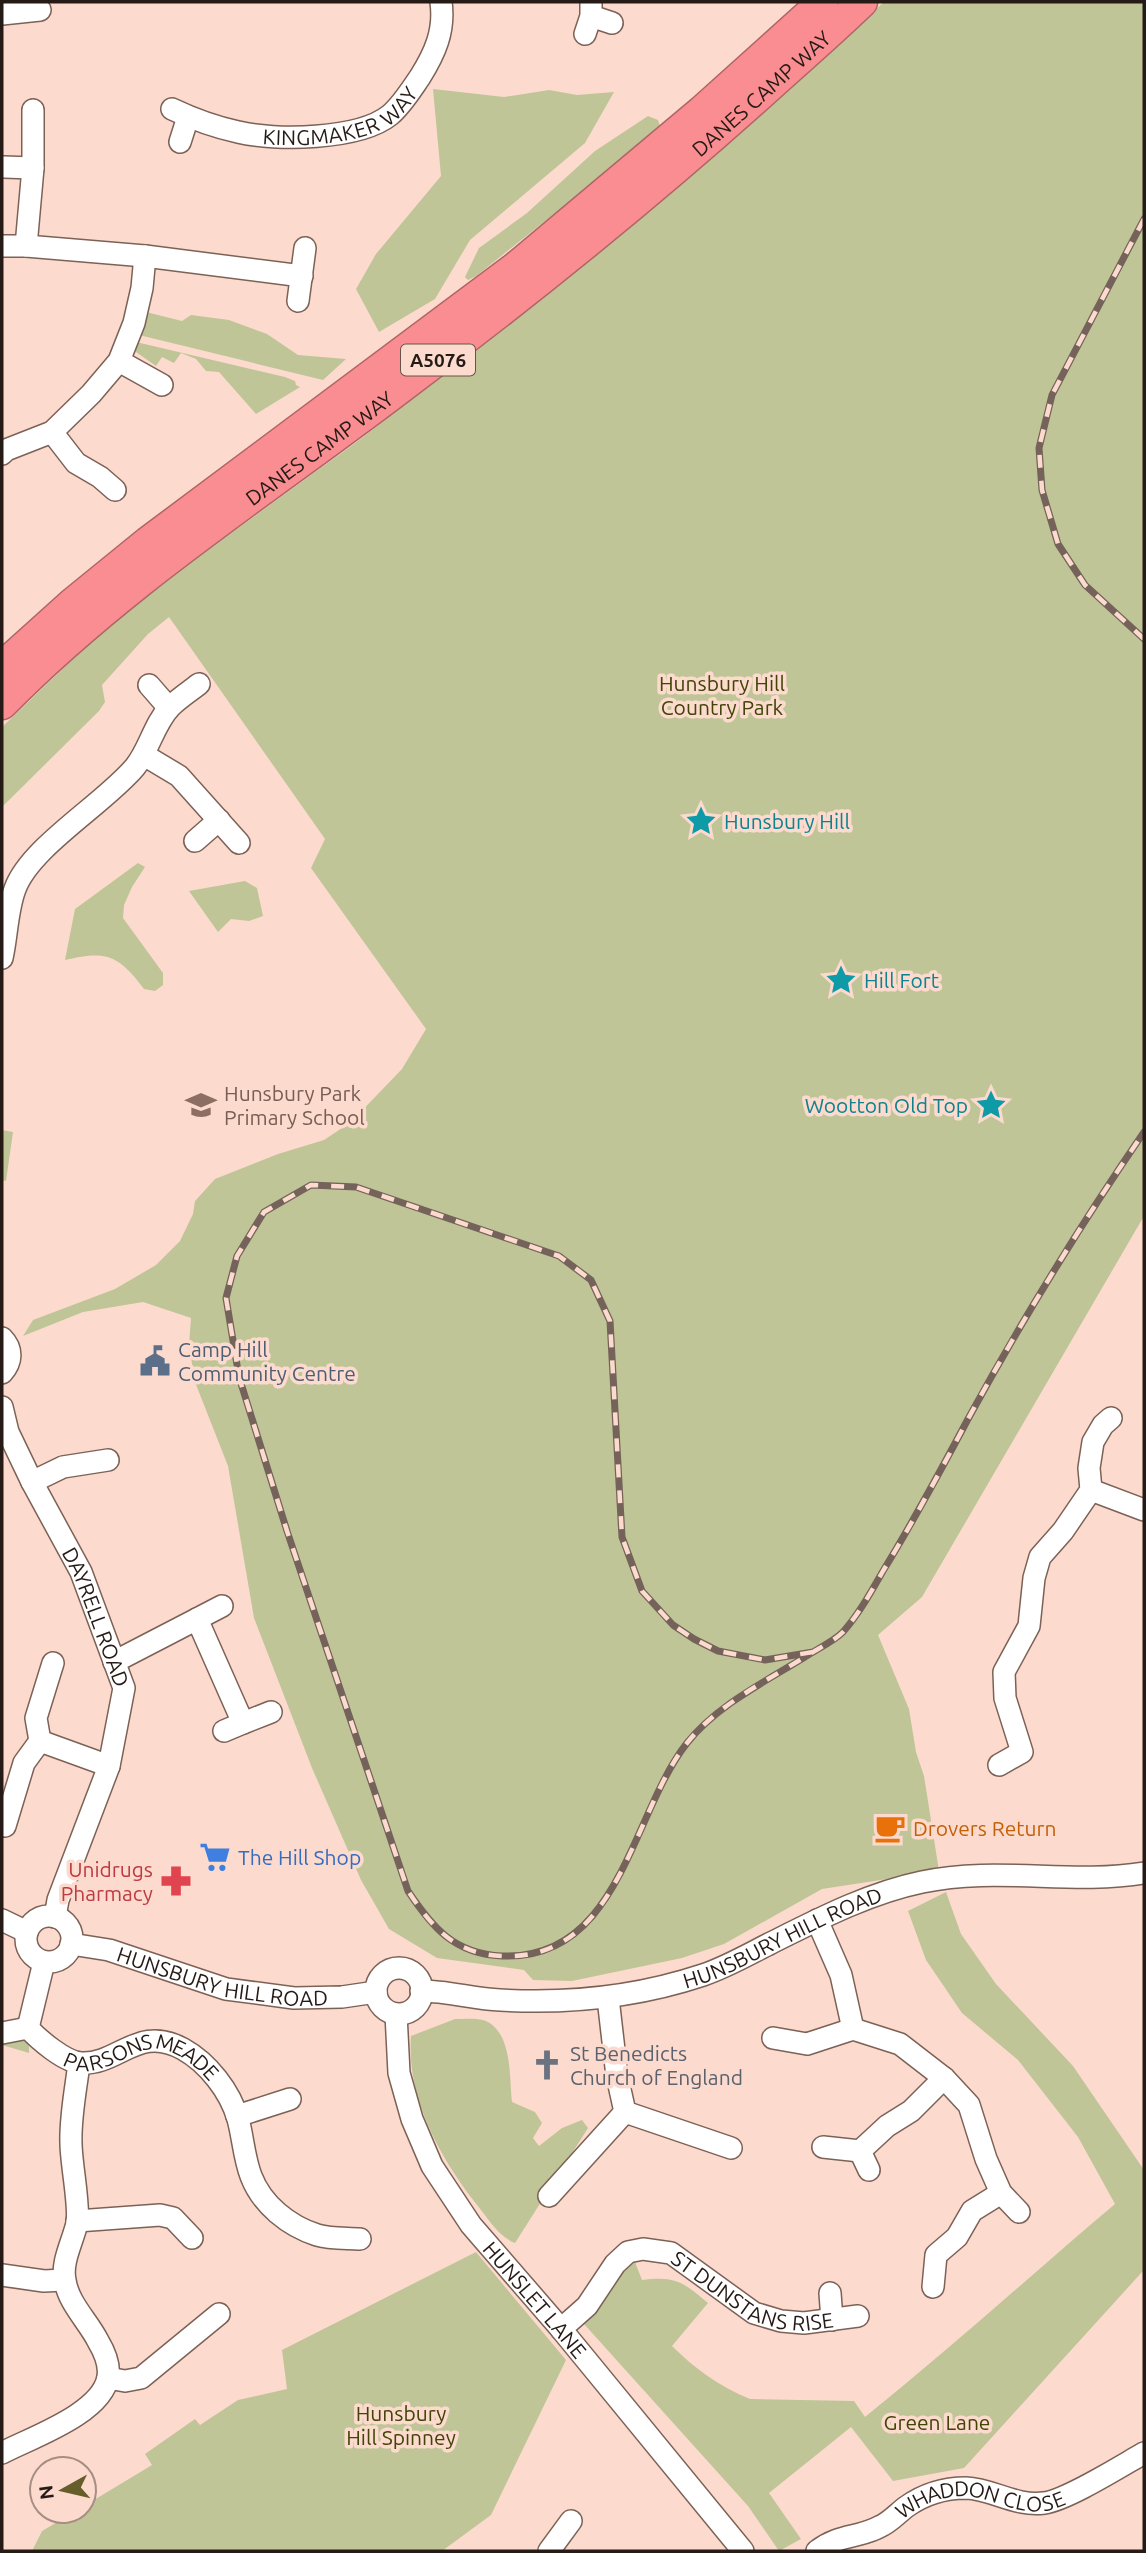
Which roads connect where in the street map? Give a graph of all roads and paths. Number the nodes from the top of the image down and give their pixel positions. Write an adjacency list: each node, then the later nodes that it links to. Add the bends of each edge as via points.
1 (441, 2): 9 (street, KINGMAKER WAY, via 441,35 431,60 389,116 358,130 259,136 180,113)
2 (823, 2): 23 (highway, DANES CAMP WAY / A5076, via 516,267 148,542)
3 (862, 2): 26 (highway, DANES CAMP WAY / A5076, via 610,224 396,392 167,561)
4 (6, 10): 5 (street)
5 (40, 10)
6 (589, 17): 7 (street)
7 (612, 23)
8 (33, 110): 11 (street)
9 (180, 142)
10 (4, 167): 11 (street)
11 (33, 168): 13 (street)
12 (2, 246): 13 (street)
13 (26, 246): 15 (street)
14 (305, 248): 16 (street)
15 (145, 256): 16 (street); 18 (street, via 134,323)
16 (302, 276): 17 (street)
17 (298, 301)
18 (119, 361): 19 (street); 20 (street)
19 (162, 385)
20 (52, 432): 21 (street); 22 (street, via 76,463)
21 (2, 454)
22 (114, 490)
23 (2, 667)
24 (199, 684): 27 (street)
25 (149, 685): 27 (street)
26 (2, 704)
27 (169, 708): 28 (street)
28 (144, 755): 29 (street, via 179,776); 32 (street, via 115,788 26,869 15,889)
29 (219, 821): 30 (street); 31 (street)
30 (195, 841)
31 (239, 843)
32 (2, 957)
33 (2, 1338): 34 (street, via 11,1354)
34 (2, 1373)
35 (2, 1407): 38 (street, DAYRELL ROAD, via 8,1432)
36 (1111, 1418): 39 (street, via 1093,1442)
37 (108, 1460): 38 (street, via 63,1467)
38 (32, 1482): 43 (street, DAYRELL ROAD, via 81,1572)
39 (1091, 1490): 40 (street); 47 (street, via 1040,1557 1028,1626 1004,1672 1005,1698 1022,1752)
40 (1144, 1510)
41 (222, 1606): 42 (street)
42 (197, 1619): 43 (street); 45 (street, via 234,1727)
43 (114, 1662): 48 (street, DAYRELL ROAD, via 124,1688)
44 (53, 1663): 46 (street, via 36,1718)
45 (271, 1712)
46 (40, 1741): 48 (street); 49 (street, via 24,1763)
47 (999, 1765)
48 (109, 1766): 51 (street, DAYRELL ROAD)
49 (5, 1826)
50 (1144, 1873): 53 (street, HUNSBURY HILL ROAD, via 969,1875 885,1892)
51 (55, 1917): 54 (street, via 36,1920); 55 (street, via 67,1926)
52 (2, 1920): 54 (street)
53 (817, 1920): 59 (street, HUNSBURY HILL ROAD, via 706,1974); 62 (street, via 841,1975)
54 (27, 1932): 56 (street, via 27,1947)
55 (71, 1944): 56 (street, via 62,1957); 58 (street, HUNSBURY HILL ROAD, via 109,1950 226,1989 294,1998)
56 (44, 1962): 61 (street)
57 (421, 1990): 58 (street, via 416,1977 398,1969 384,1974); 59 (street, HUNSBURY HILL ROAD, via 497,2000); 60 (street, via 411,2011)
58 (376, 1992): 60 (street, via 382,2007)
59 (608, 1998): 68 (street)
60 (396, 2014): 85 (street, HUNSLET LANE, via 399,2073 432,2166 471,2225)
61 (28, 2028): 63 (street); 65 (street, PARSONS MEADE, via 49,2047)
62 (853, 2029): 64 (street, via 807,2044); 66 (street, via 900,2044)
63 (2, 2033)
64 (770, 2036)
65 (79, 2063): 69 (street, PARSONS MEADE, via 159,2040 182,2048 204,2064); 75 (street, via 71,2139)
66 (944, 2078): 70 (street, via 911,2111 887,2126 865,2160); 72 (street, via 969,2105)
67 (290, 2099): 69 (street, PARSONS MEADE)
68 (625, 2112): 71 (street); 73 (street)
69 (237, 2116): 77 (street, PARSONS MEADE, via 251,2177 268,2204 288,2222 318,2235)
70 (823, 2147)
71 (731, 2148)
72 (1001, 2193): 74 (street); 80 (street, via 972,2211 957,2238 928,2250)
73 (549, 2196)
74 (1019, 2212)
75 (77, 2221): 76 (street, via 160,2215 173,2218); 79 (street)
76 (192, 2238)
77 (360, 2239)
78 (2, 2275): 79 (street)
79 (64, 2280): 86 (street, via 98,2341)
80 (933, 2287)
81 (830, 2293): 83 (street)
82 (858, 2316): 83 (street, ST DUNSTANS RISE)
83 (832, 2319): 85 (street, ST DUNSTANS RISE, via 804,2323 754,2313 671,2253 643,2249 628,2252 615,2264 587,2306)
84 (217, 2324): 86 (street, via 141,2378)
85 (561, 2329): 91 (street, HUNSLET LANE)
86 (108, 2378): 87 (street, via 85,2409)
87 (2, 2453)
88 (1144, 2453): 92 (street, WHADDON CLOSE, via 1045,2503 1022,2503 968,2488 927,2494 883,2526 842,2536)
89 (571, 2521): 90 (street)
90 (549, 2551)
91 (743, 2551)
92 (817, 2551)

